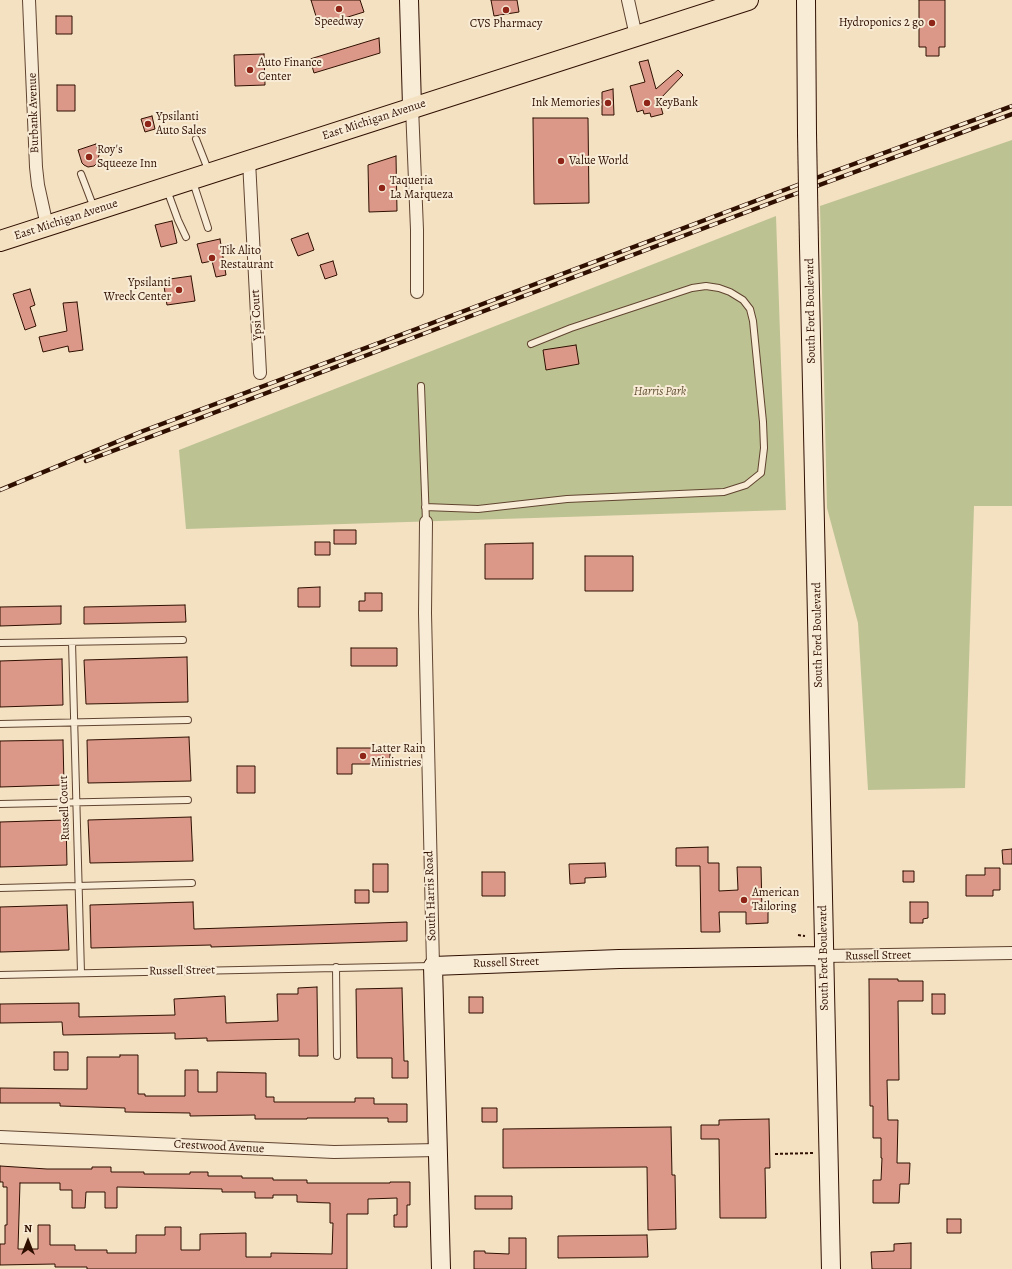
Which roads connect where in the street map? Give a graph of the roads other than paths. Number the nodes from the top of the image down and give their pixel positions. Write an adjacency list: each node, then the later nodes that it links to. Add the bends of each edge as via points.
1 (29, 0): 14 (street, Burbank Avenue, via 36,167)
2 (409, 0): 7 (main road)
3 (628, 0): 6 (street)
4 (748, 0): 6 (main road, East Michigan Avenue)
5 (806, 0): 37 (main road, South Ford Boulevard, bridge)
6 (636, 36): 7 (main road, East Michigan Avenue)
7 (412, 107): 9 (main road, East Michigan Avenue); 18 (street)
8 (196, 139): 11 (lane)
9 (249, 160): 11 (main road, East Michigan Avenue); 20 (street, Ypsi Court)
10 (81, 174): 13 (lane)
11 (201, 176): 12 (main road, East Michigan Avenue); 15 (lane)
12 (166, 187): 13 (main road, East Michigan Avenue); 16 (lane)
13 (94, 210): 14 (main road, East Michigan Avenue)
14 (47, 226): 17 (main road, East Michigan Avenue)
15 (208, 228)
16 (186, 237)
17 (0, 241)
18 (417, 292)
19 (531, 344): 22 (lane, via 692,288 706,286 730,292 743,300 750,309 754,321 764,422 761,473 746,485 724,492 567,499 478,509)
20 (260, 373)
21 (421, 386): 22 (lane)
22 (425, 507): 23 (lane)
23 (426, 522): 38 (street, South Harris Road, via 425,621)
24 (183, 640): 25 (lane)
25 (72, 642): 26 (lane); 28 (lane, Russell Court)
26 (0, 643)
27 (188, 720): 28 (lane)
28 (74, 721): 29 (lane); 31 (lane, Russell Court)
29 (0, 724)
30 (188, 800): 31 (lane)
31 (76, 802): 32 (lane); 34 (lane, Russell Court)
32 (0, 804)
33 (192, 883): 34 (lane)
34 (78, 886): 35 (lane); 40 (lane, Russell Court)
35 (0, 888)
36 (1012, 953): 37 (street, Russell Street)
37 (824, 956): 38 (main road, Russell Street, via 619,959); 46 (main road, South Ford Boulevard)
38 (434, 966): 39 (lane, Russell Street); 44 (main road, South Harris Road)
39 (336, 967): 40 (lane, Russell Street); 42 (lane)
40 (81, 973): 41 (lane, Russell Street)
41 (0, 975)
42 (337, 1056)
43 (0, 1137): 44 (street, Crestwood Avenue, via 334,1152)
44 (438, 1150): 45 (main road, South Harris Road)
45 (442, 1269)
46 (831, 1269)

